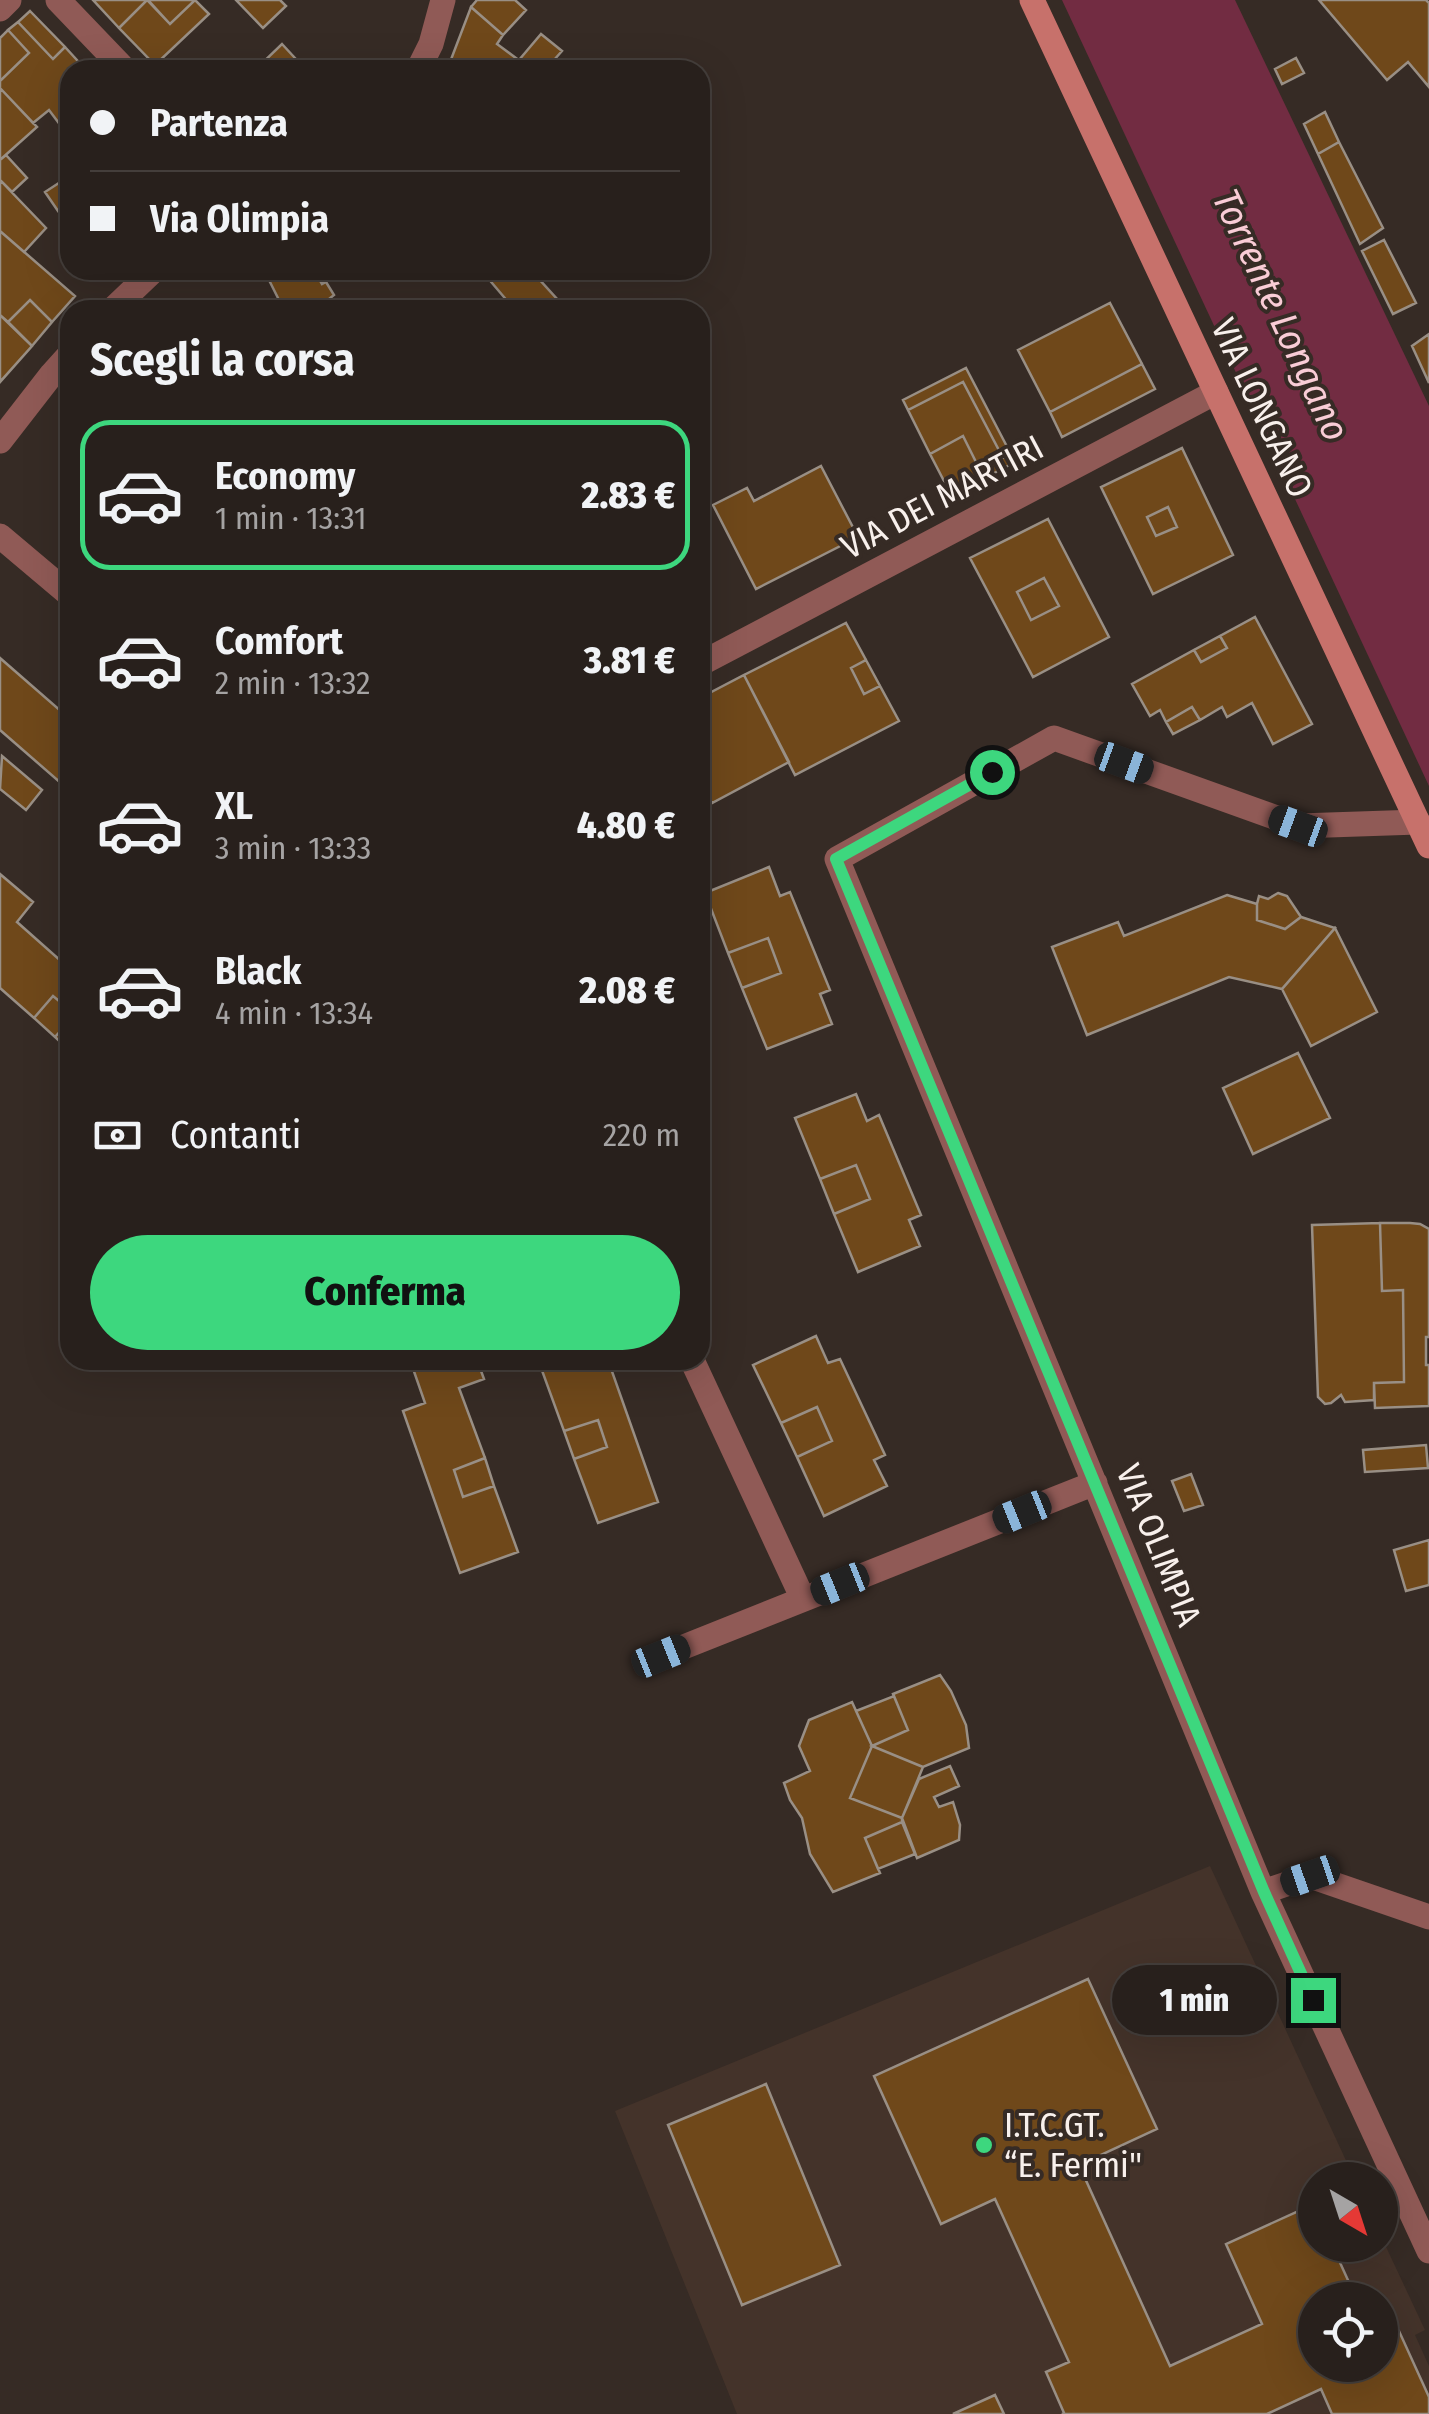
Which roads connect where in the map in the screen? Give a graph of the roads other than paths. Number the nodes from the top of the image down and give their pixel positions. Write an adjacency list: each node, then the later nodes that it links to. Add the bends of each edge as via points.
1 (9, 0): 5 (street)
2 (58, 0): 6 (street)
3 (443, 0): 7 (street)
4 (1032, 0): 11 (street, VIA LONGANO)
5 (0, 10)
6 (115, 60)
7 (423, 60)
8 (144, 280): 9 (street)
9 (122, 300)
10 (60, 365): 12 (street)
11 (1216, 392): 15 (street, VIA DEI MARTIRI); 16 (street, VIA LONGANO)
12 (0, 441)
13 (0, 536): 14 (street)
14 (60, 587)
15 (710, 659)
16 (1424, 834): 18 (street, VIA OLIMPIA, via 1298,826 1054,738 836,859)
17 (697, 1370): 19 (street)
18 (1096, 1483): 19 (street); 21 (street, VIA OLIMPIA)
19 (803, 1599): 20 (street)
20 (661, 1656)
21 (1264, 1892): 22 (street, via 1310,1876); 23 (street, VIA OLIMPIA)
22 (1429, 1917)
23 (1429, 2251)

